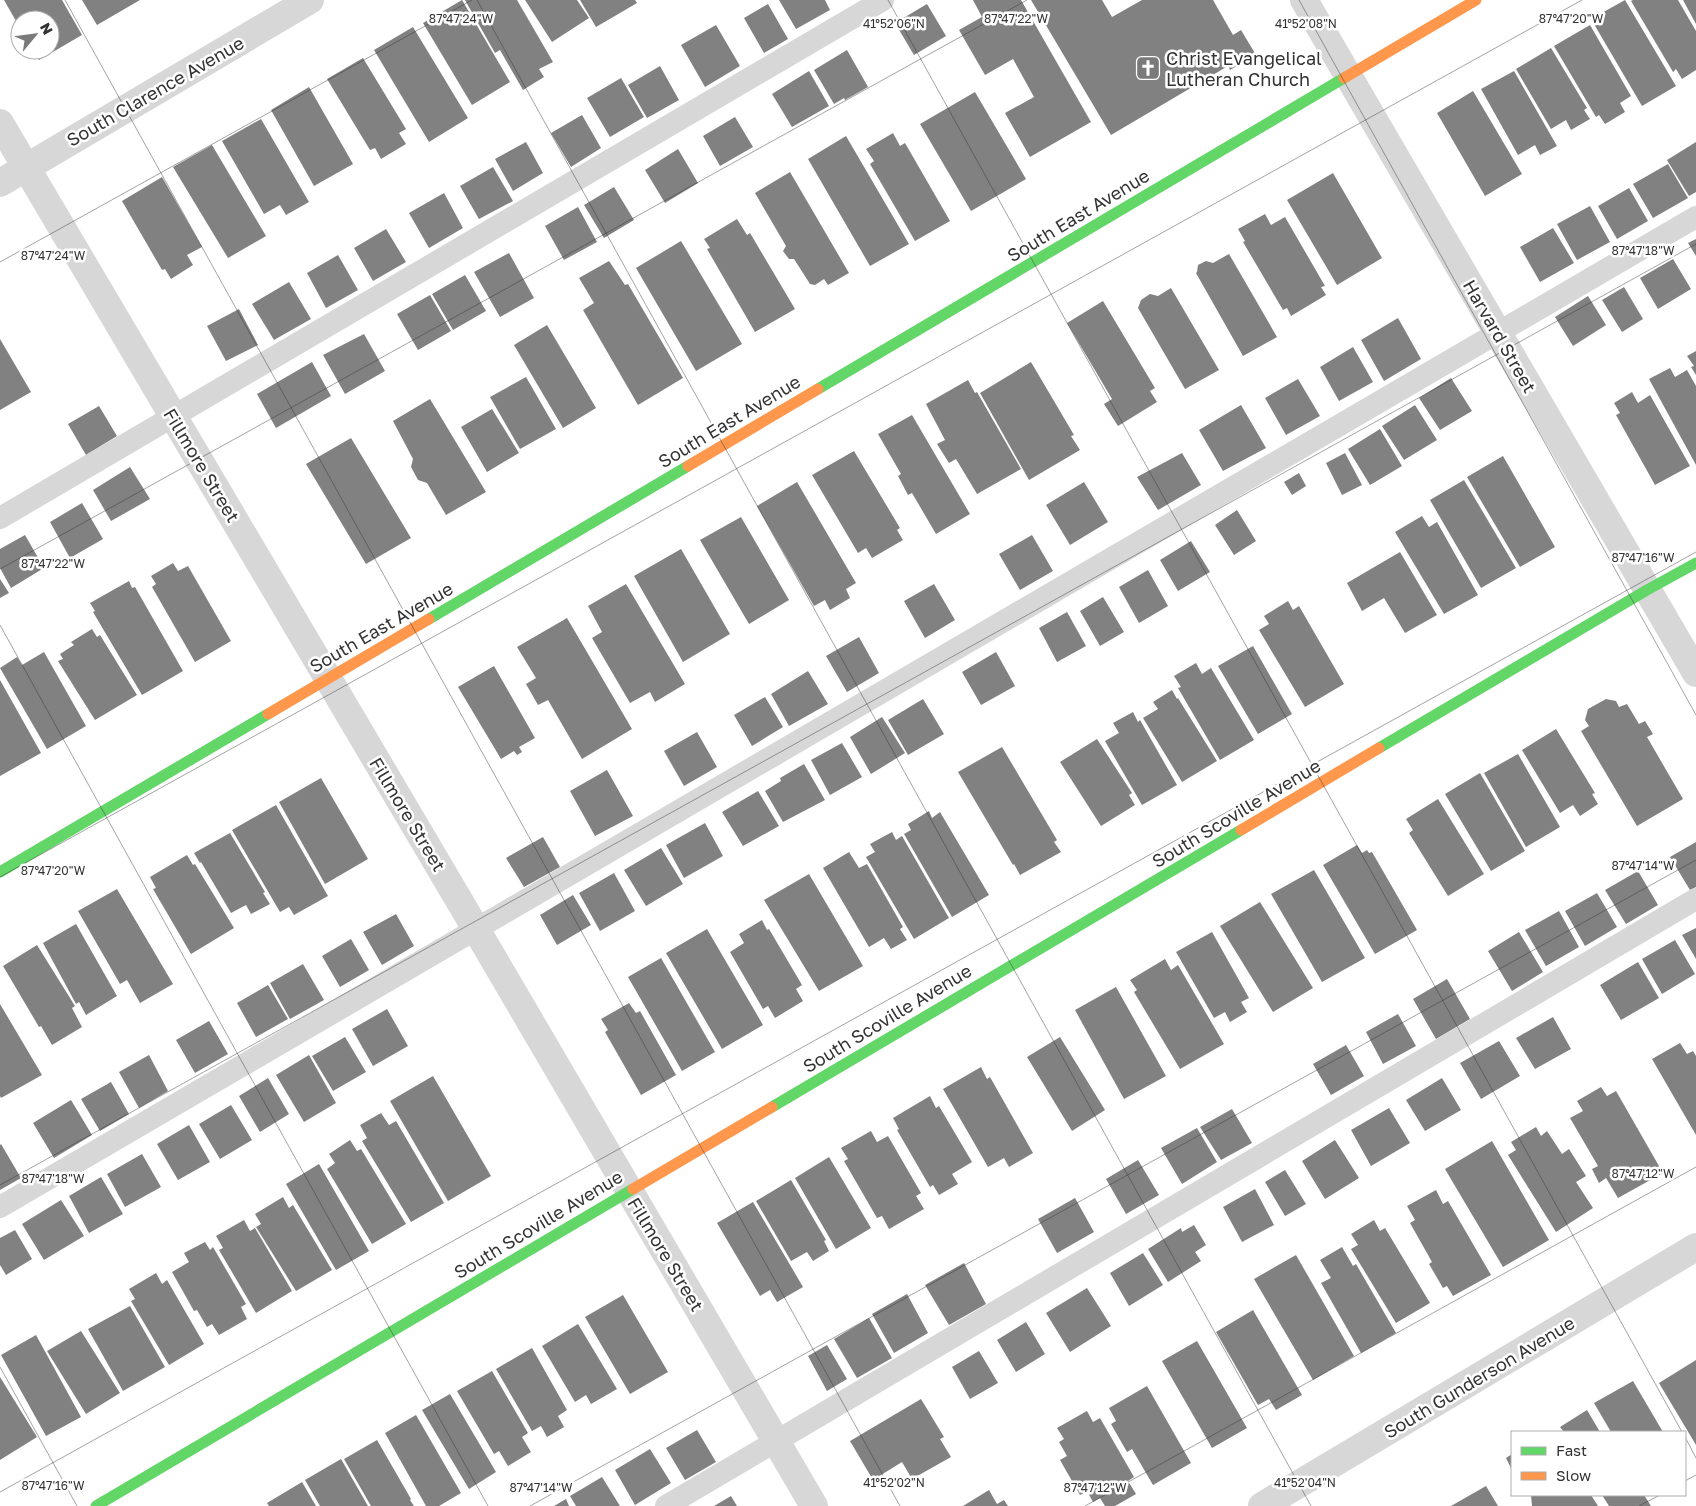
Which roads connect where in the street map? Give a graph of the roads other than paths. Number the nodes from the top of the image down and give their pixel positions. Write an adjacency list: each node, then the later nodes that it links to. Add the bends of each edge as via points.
1 (310, 0): 7 (street, South Clarence Avenue)
2 (883, 0): 11 (lane)
3 (1304, 0): 5 (street, Harvard Street)
4 (1476, 0): 5 (street, South East Avenue)
5 (1348, 75): 10 (street, Harvard Street); 16 (street, South East Avenue)
6 (0, 123): 7 (street, Fillmore Street)
7 (26, 167): 8 (street, South Clarence Avenue); 11 (street, Fillmore Street)
8 (0, 183)
9 (1696, 217): 10 (lane)
10 (1498, 333): 14 (street, Harvard Street); 19 (lane)
11 (173, 417): 12 (lane); 16 (street, Fillmore Street)
12 (0, 518)
13 (1696, 563): 14 (street, South Scoville Avenue)
14 (1647, 590): 15 (street, Harvard Street); 20 (street, South Scoville Avenue)
15 (1696, 672)
16 (328, 678): 17 (street, South East Avenue); 19 (street, Fillmore Street)
17 (0, 872)
18 (1696, 899): 23 (lane)
19 (476, 930): 20 (street, Fillmore Street); 21 (lane)
20 (629, 1191): 23 (street, Fillmore Street); 24 (street, South Scoville Avenue)
21 (0, 1208)
22 (1696, 1247): 27 (street, South Gunderson Avenue)
23 (776, 1441): 25 (lane); 26 (street, Fillmore Street)
24 (96, 1506)
25 (666, 1506)
26 (814, 1506)
27 (1262, 1506)

